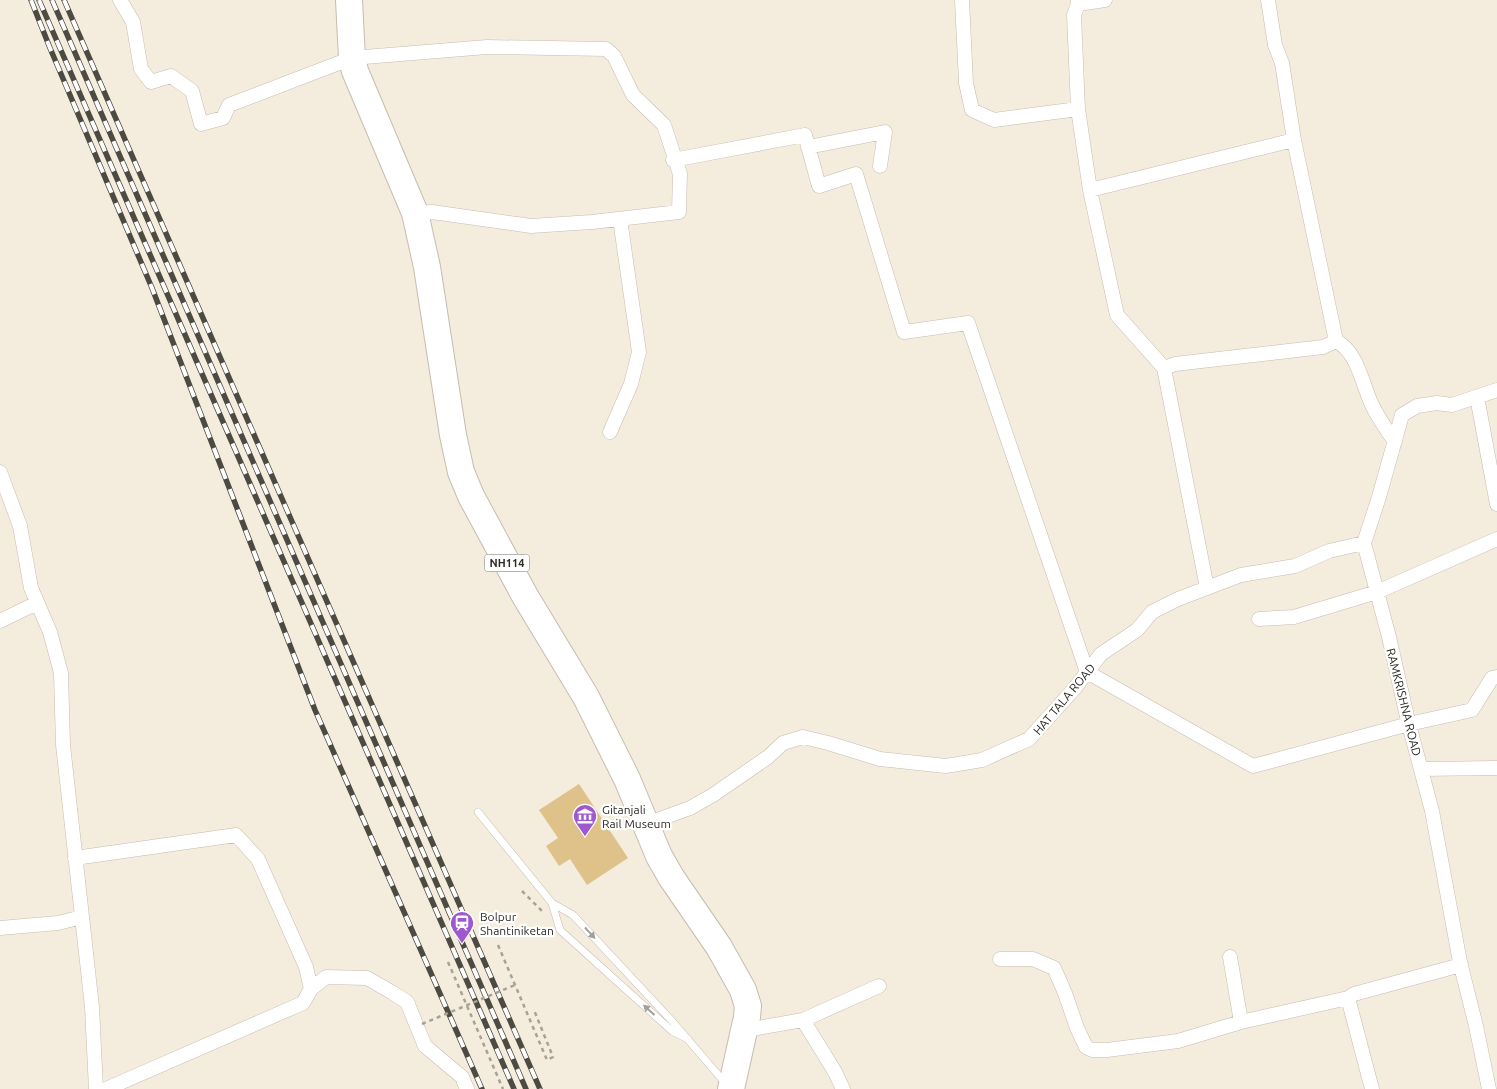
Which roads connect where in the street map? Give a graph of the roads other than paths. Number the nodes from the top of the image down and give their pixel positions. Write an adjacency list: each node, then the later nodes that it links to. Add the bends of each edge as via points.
1 (120, 0): 7 (street, via 133,22 141,68 151,82 171,76 192,91 201,124 223,118 230,105)
2 (349, 0): 7 (highway, NH114)
3 (962, 0): 8 (street, via 966,82 972,110 994,120)
4 (1105, 0): 6 (street)
5 (1268, 0): 9 (street)
6 (1078, 2): 8 (street, via 1074,15)
7 (352, 58): 11 (street, via 487,47 606,49 614,56 633,95 664,125); 14 (highway, NH114)
8 (1078, 109): 13 (street)
9 (1294, 140): 13 (street); 16 (street)
10 (808, 147): 11 (street, via 805,135); 12 (street, via 885,132); 31 (street, via 819,186 856,174 904,332 968,323)
11 (674, 160): 15 (street, via 680,174 679,212)
12 (880, 166)
13 (1090, 190): 17 (street, via 1117,315)
14 (416, 213): 15 (street, via 432,212 531,226); 37 (highway, NH114, via 461,472 525,596 586,697)
15 (620, 219): 20 (street, via 639,352 631,384)
16 (1336, 341): 17 (street, via 1324,347 1175,364); 21 (street, via 1343,344 1355,361 1373,407)
17 (1164, 368): 26 (street)
18 (1497, 390): 19 (street)
19 (1477, 397): 21 (street, via 1452,404 1416,406 1402,415); 23 (street)
20 (610, 432)
21 (1395, 442): 25 (street)
22 (0, 472): 28 (street, via 20,526 31,588)
23 (1497, 504)
24 (1497, 539): 27 (street)
25 (1364, 543): 26 (street, HAT TALA ROAD, via 1329,551 1295,566 1241,574); 27 (street, RAMKRISHNA ROAD)
26 (1207, 588): 31 (street, HAT TALA ROAD, via 1152,612 1137,630 1101,654)
27 (1377, 592): 29 (street, via 1294,617); 33 (street, RAMKRISHNA ROAD)
28 (37, 603): 30 (street); 38 (street, via 50,632 61,673 63,745)
29 (1259, 620)
30 (0, 621)
31 (1088, 672): 33 (street, via 1253,766); 37 (street, HAT TALA ROAD, via 1030,739 982,760 946,766 880,759 803,737 783,743 768,758 690,808)
32 (1497, 677): 33 (street, via 1492,678 1472,710)
33 (1409, 724): 35 (street, RAMKRISHNA ROAD)
34 (1497, 768): 35 (street)
35 (1421, 769): 44 (street, RAMKRISHNA ROAD, via 1432,811)
36 (478, 812): 39 (lane)
37 (646, 824): 50 (highway, NH114, via 671,877 719,947 743,990 748,1006)
38 (75, 858): 40 (street); 46 (street, via 236,835 258,859 306,967)
39 (552, 903): 51 (lane, one-way to 51, via 573,915); 51 (lane, one-way to 39, via 672,1030 560,930)
40 (82, 917): 41 (street, via 58,923); 52 (street, via 92,1006)
41 (0, 928)
42 (1230, 957): 49 (street)
43 (1000, 959): 49 (street, via 1033,959 1054,968 1077,1028 1086,1047 1092,1050 1178,1041)
44 (1460, 965): 47 (street); 58 (street, RAMKRISHNA ROAD)
45 (879, 986): 48 (street)
46 (311, 989): 53 (street, via 302,1003); 54 (street, via 326,977 366,978 400,997 407,1002 425,1046 462,1077)
47 (1348, 998): 49 (street); 57 (street)
48 (803, 1020): 50 (street); 56 (street)
49 (1241, 1022)
50 (746, 1030): 55 (highway, NH114)
51 (688, 1038): 55 (lane)
52 (96, 1089)
53 (106, 1089)
54 (467, 1089)
55 (730, 1089)
56 (843, 1089)
57 (1372, 1089)
58 (1489, 1089)

